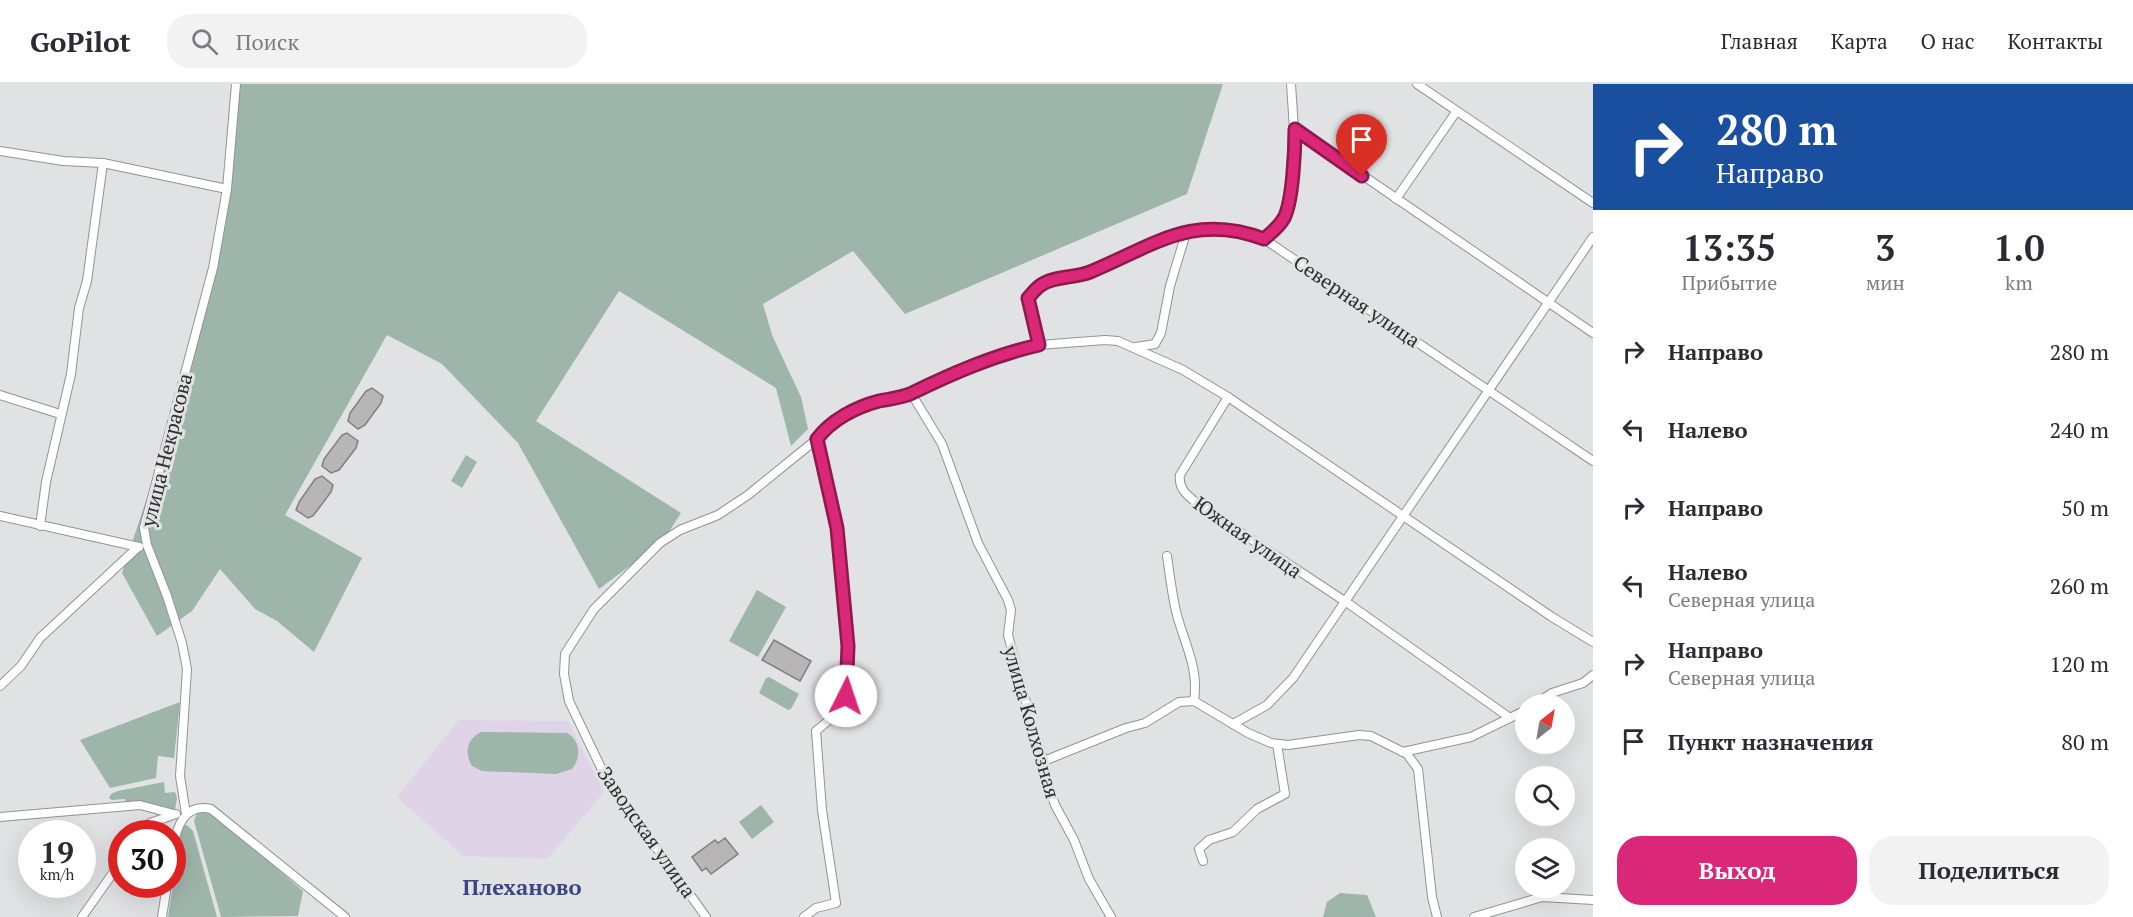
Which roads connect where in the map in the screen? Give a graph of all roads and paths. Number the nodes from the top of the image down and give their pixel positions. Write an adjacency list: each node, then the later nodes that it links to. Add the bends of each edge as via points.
1 (236, 84): 8 (street, улица Некрасова)
2 (1291, 84): 5 (street)
3 (1417, 84): 4 (street)
4 (1456, 112): 9 (street); 10 (street)
5 (1295, 129): 9 (street); 13 (street, via 1286,212)
6 (0, 152): 7 (street)
7 (102, 163): 8 (street); 22 (street, via 87,281)
8 (227, 189): 28 (street, улица Некрасова, via 213,268 146,516)
9 (1396, 199): 14 (street)
10 (1593, 203)
11 (1186, 233): 13 (street, Северная улица, via 1230,229); 16 (street, Северная улица, via 1166,236 1088,273 1042,283 1028,298); 17 (street, via 1161,333 1155,344)
12 (1593, 237): 14 (street)
13 (1264, 239): 18 (street, Северная улица)
14 (1549, 304): 15 (street); 18 (street)
15 (1593, 333)
16 (1039, 345): 17 (street, Заводская улица, via 1105,340); 19 (street, Заводская улица, via 1004,354)
17 (1132, 345): 21 (street)
18 (1489, 391): 24 (street, Северная улица); 26 (street)
19 (911, 393): 23 (street, Заводская улица, via 858,409 832,423); 42 (street, улица Колхозная, via 942,444 969,523 1008,600 1008,635)
20 (0, 395): 22 (street)
21 (1228, 397): 26 (street); 31 (street, Южная улица, via 1181,472 1181,486 1198,504)
22 (60, 414): 27 (street)
23 (817, 439): 55 (street, Заводская улица, via 718,515 680,530 660,543 594,609 564,658 569,701 605,776); 56 (street, via 837,528 849,679 843,704 816,731 822,810 837,903 816,908)
24 (1593, 461)
25 (0, 516): 27 (street)
26 (1403, 516): 31 (street); 32 (street)
27 (40, 526): 29 (street)
28 (147, 545): 29 (street); 44 (street, улица Некрасова, via 167,596 187,669 180,776)
29 (137, 548): 34 (street, via 40,638 21,666)
30 (1167, 555): 36 (street, via 1177,614 1194,665)
31 (1343, 602): 38 (street, Южная улица); 39 (street, via 1276,697)
32 (1593, 642)
33 (1593, 675): 35 (street, via 1583,683)
34 (0, 686)
35 (1550, 694)
36 (1194, 701): 39 (street); 42 (street, via 1179,702 1145,723)
37 (1515, 716): 38 (street)
38 (1510, 718): 41 (street, via 1471,737)
39 (1233, 724): 40 (street)
40 (1276, 744): 41 (street, via 1365,735); 48 (street, via 1285,794 1257,809 1233,832 1203,844 1198,850)
41 (1403, 752): 58 (street, via 1415,762 1420,776)
42 (1044, 761): 57 (street, улица Колхозная, via 1055,805)
43 (174, 814): 44 (street); 45 (street, via 140,805); 46 (street)
44 (186, 814): 47 (street); 54 (street, via 201,807 218,812)
45 (0, 816)
46 (158, 820)
47 (182, 820)
48 (1203, 861)
49 (108, 880): 52 (street)
50 (165, 898): 53 (street)
51 (1593, 900): 59 (street, via 1542,897)
52 (82, 917)
53 (162, 917)
54 (345, 917)
55 (706, 917)
56 (804, 917)
57 (1111, 917)
58 (1437, 917)
59 (1474, 917)

